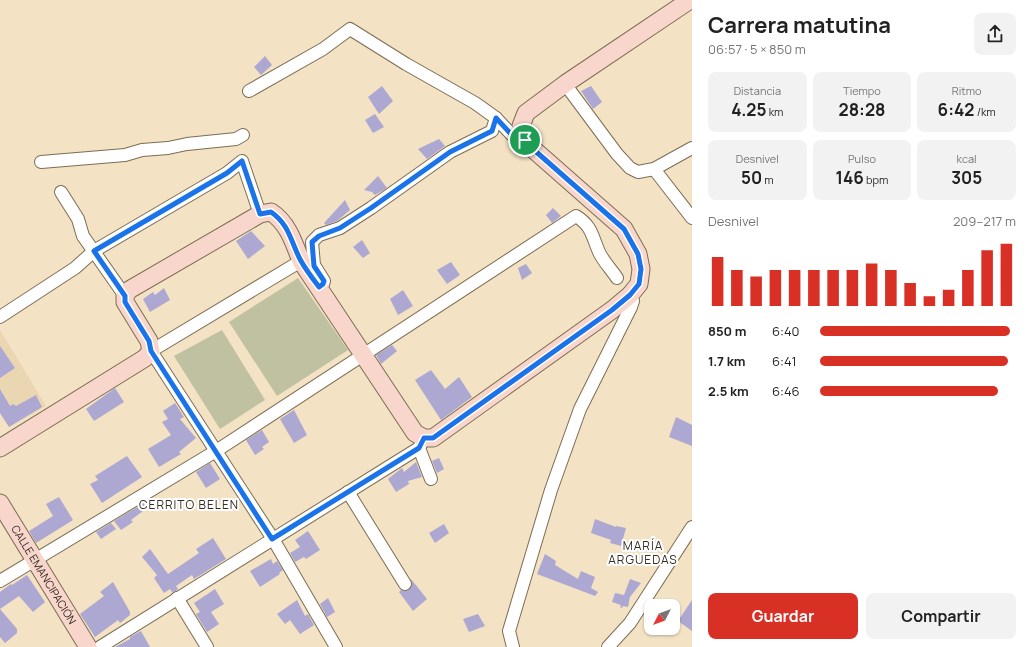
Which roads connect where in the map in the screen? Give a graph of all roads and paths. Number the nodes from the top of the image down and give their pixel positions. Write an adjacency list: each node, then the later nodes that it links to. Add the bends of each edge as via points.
1 (689, 2): 2 (street)
2 (565, 84): 6 (street, via 526,113 520,126); 9 (street, via 630,168 638,172)
3 (249, 91): 4 (street, via 323,49 350,29)
4 (496, 118): 6 (street, via 511,134 519,140); 16 (street, via 492,131 450,152 371,208 312,242 314,266 324,281)
5 (243, 135): 8 (street, via 236,139 142,150 125,155)
6 (525, 140): 17 (street, via 624,229 638,254 641,269 639,284)
7 (692, 148): 9 (street)
8 (41, 162)
9 (654, 169): 12 (street)
10 (61, 192): 13 (street, via 78,219 83,236)
11 (260, 214): 13 (street, via 242,161 227,173); 14 (street, via 271,212 279,217 291,236); 18 (street, via 129,290)
12 (692, 218)
13 (94, 251): 18 (street); 19 (street, via 75,268)
14 (301, 261): 16 (street); 20 (street)
15 (617, 278): 21 (street, via 599,253 592,233 576,216)
16 (319, 287): 21 (street)
17 (630, 295): 22 (street, via 433,438); 38 (street, via 633,301 631,307 580,409 551,490 509,631)
18 (125, 296): 20 (street, via 125,302 149,341)
19 (0, 317)
20 (151, 351): 23 (street, via 145,358); 24 (street)
21 (364, 356): 22 (street); 24 (street)
22 (422, 443): 25 (street); 26 (street)
23 (0, 448)
24 (216, 451): 29 (street); 30 (street)
25 (432, 479)
26 (348, 492): 29 (street); 32 (street)
27 (0, 503): 30 (street, CALLE EMANCIPACIÓN)
28 (692, 527): 39 (street, via 633,619)
29 (272, 539): 33 (street); 37 (street)
30 (35, 560): 31 (street); 34 (street, CALLE EMANCIPACIÓN)
31 (0, 581)
32 (405, 584)
33 (177, 598): 35 (street); 36 (street)
34 (88, 647)
35 (100, 647)
36 (207, 647)
37 (336, 647)
38 (513, 647)
39 (608, 647)

